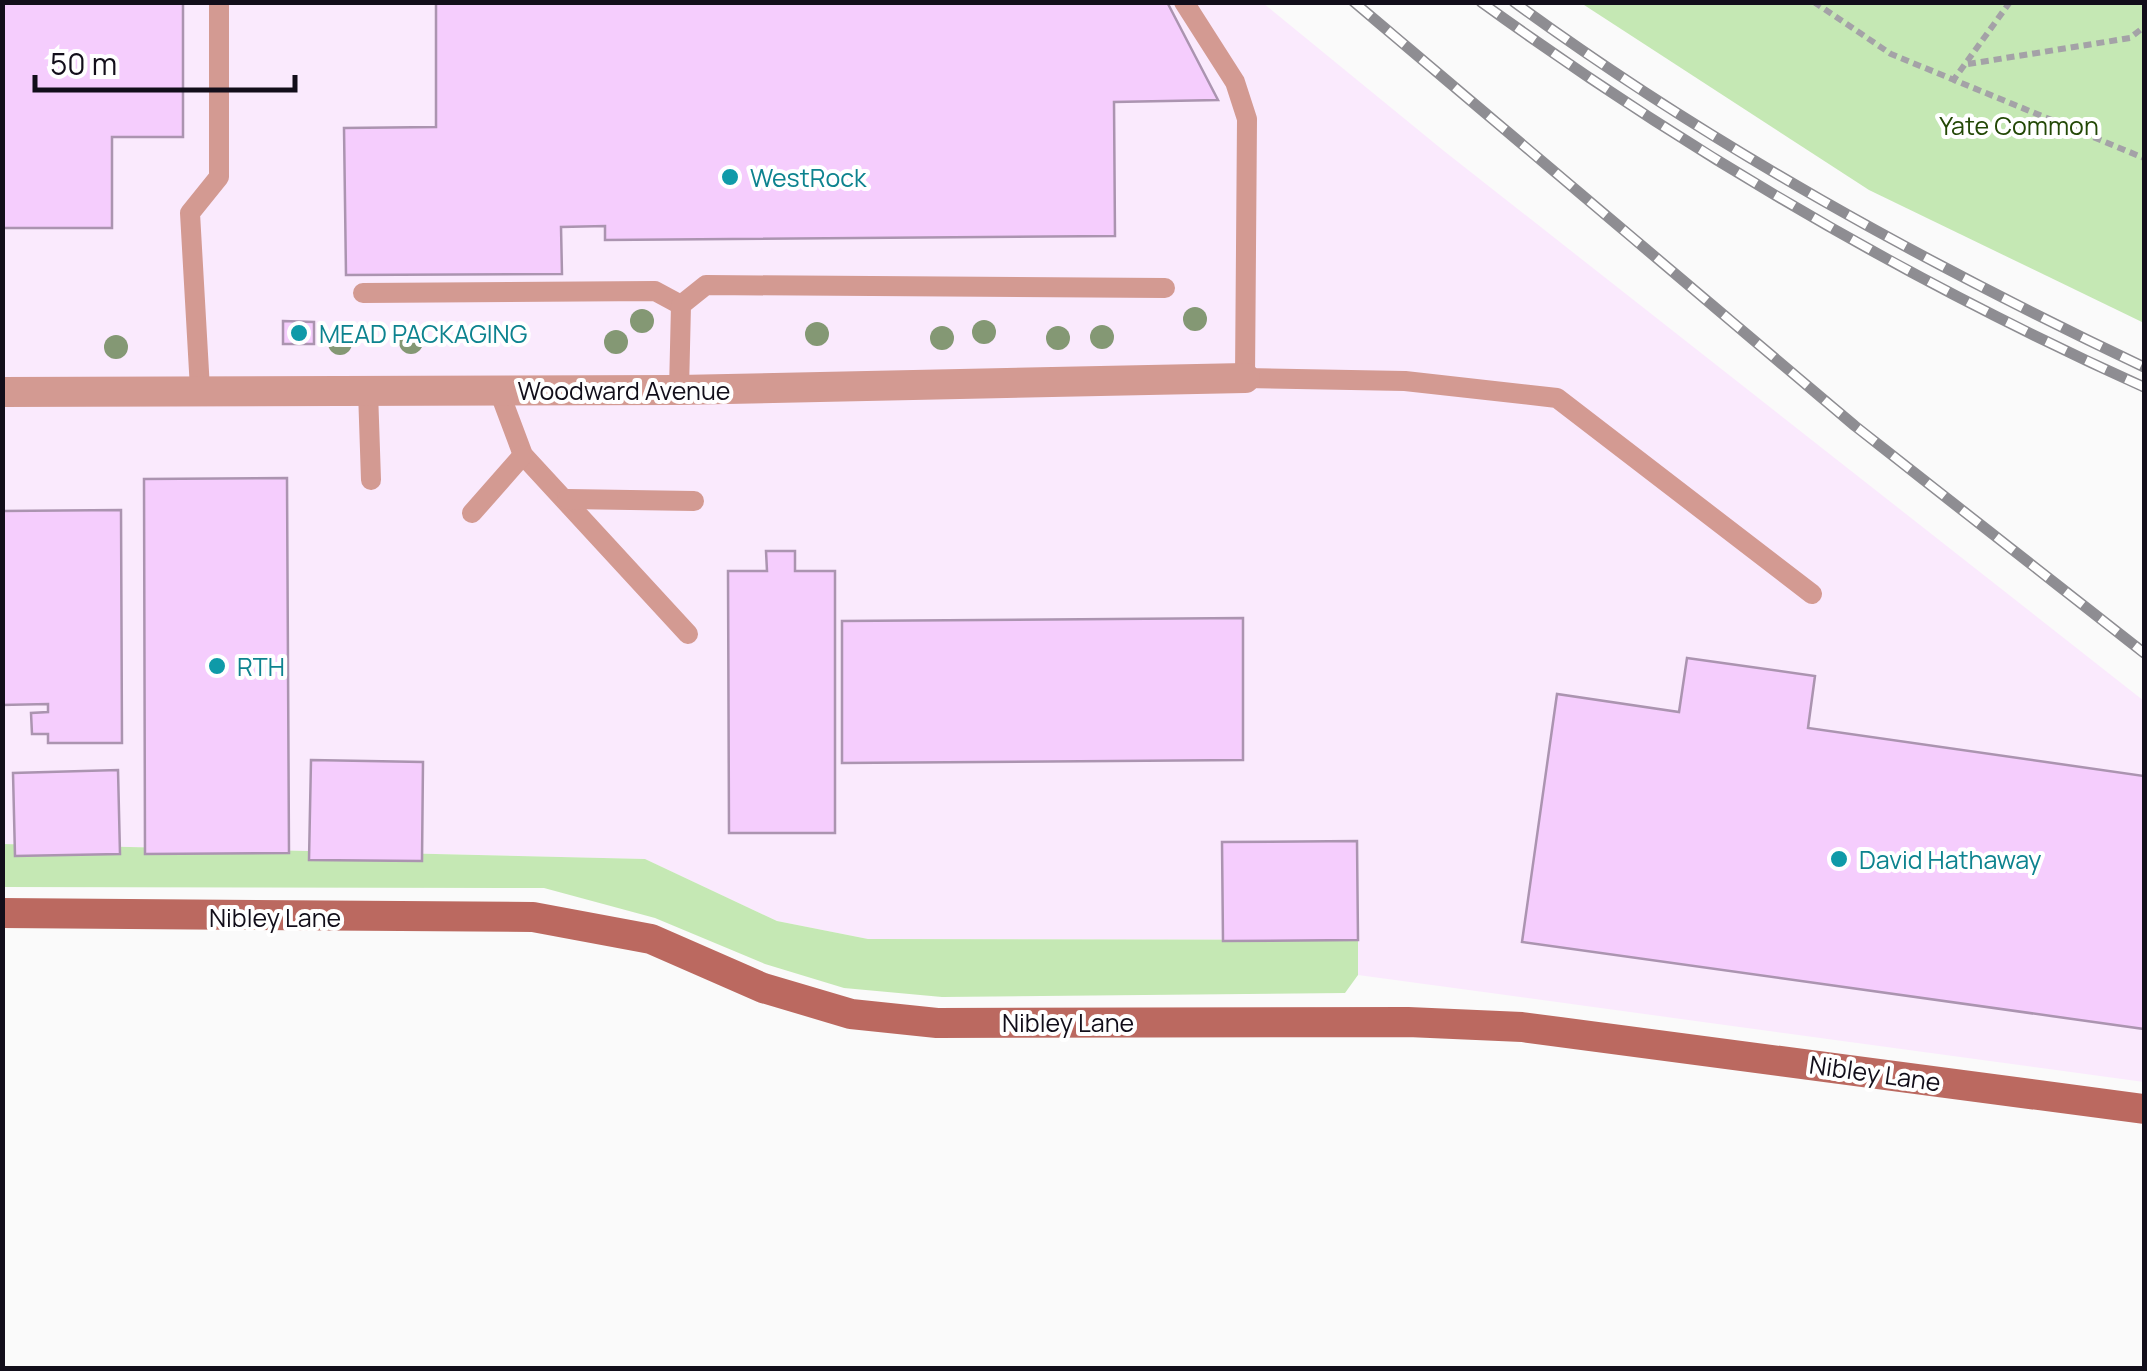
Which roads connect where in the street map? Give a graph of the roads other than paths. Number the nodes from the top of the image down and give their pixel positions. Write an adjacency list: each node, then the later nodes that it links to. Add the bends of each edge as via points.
1 (218, 2): 7 (lane, via 218,177 190,213)
2 (1184, 2): 6 (lane, via 1235,82 1247,119)
3 (1165, 288): 5 (lane, via 706,285)
4 (363, 294): 5 (lane, via 656,291)
5 (681, 304): 9 (lane)
6 (1245, 378): 9 (street, Woodward Avenue); 17 (lane, via 1405,381 1557,398)
7 (200, 389): 10 (street, Woodward Avenue); 11 (street, Woodward Avenue)
8 (500, 390): 9 (street, Woodward Avenue); 10 (street, Woodward Avenue); 12 (lane)
9 (679, 390)
10 (368, 391): 13 (lane)
11 (2, 392)
12 (523, 455): 14 (lane); 16 (lane)
13 (371, 480)
14 (568, 499): 15 (lane); 18 (lane)
15 (694, 501)
16 (472, 514)
17 (1812, 594)
18 (688, 634)
19 (2, 914): 20 (street, Nibley Lane, via 533,917 651,939 763,988 851,1014 938,1023 1522,1027)
20 (2144, 1109)

